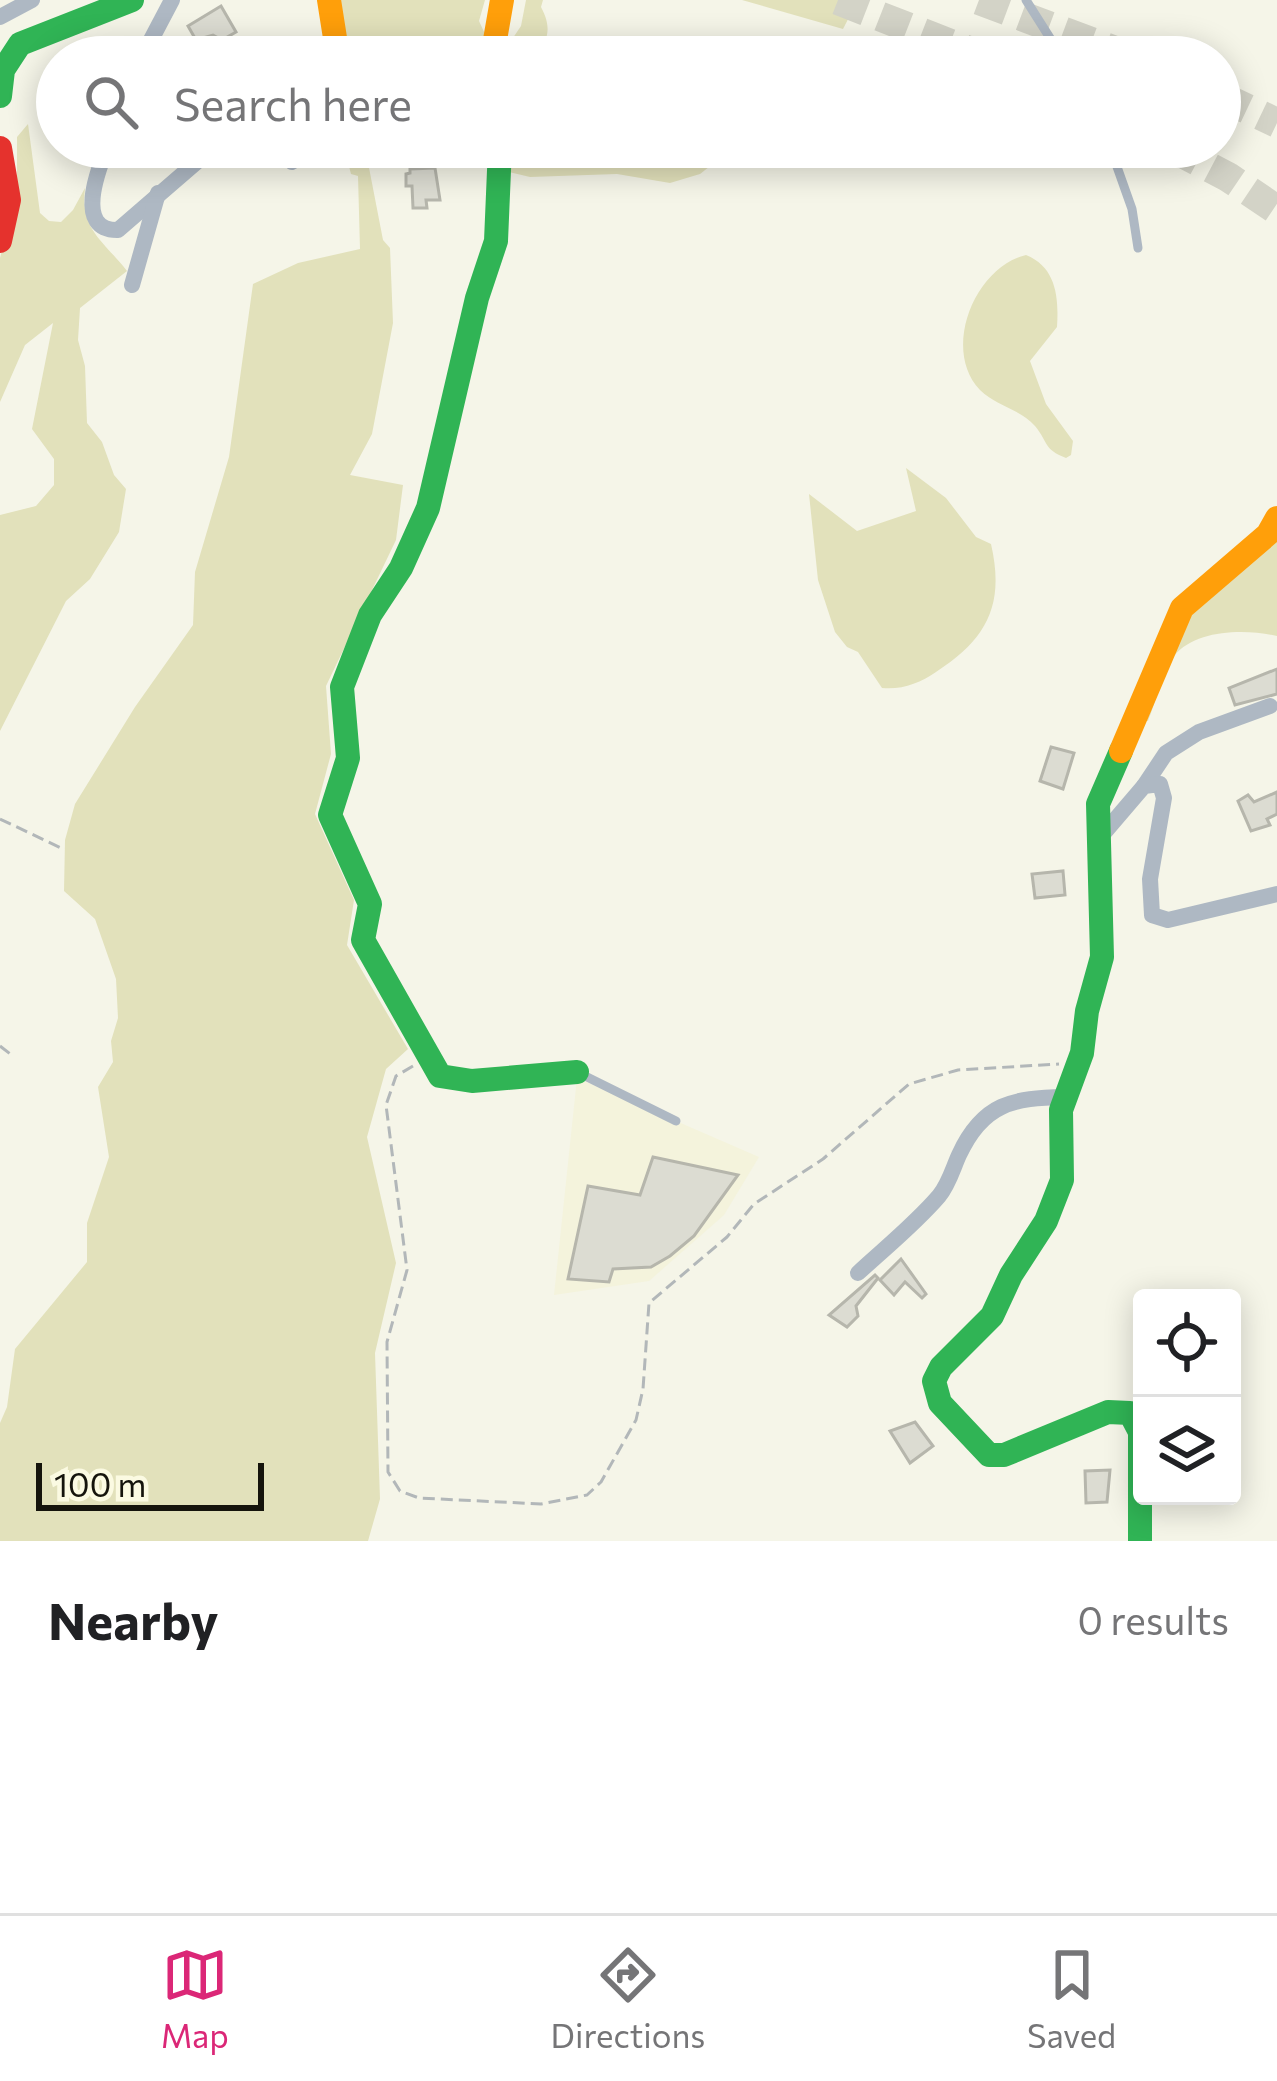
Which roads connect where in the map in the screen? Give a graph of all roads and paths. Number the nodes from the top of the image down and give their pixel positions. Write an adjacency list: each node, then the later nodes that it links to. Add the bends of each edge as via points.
1 (32, 0): 7 (street)
2 (172, 0): 9 (street)
3 (329, 0): 10 (street)
4 (502, 0): 11 (street)
5 (1026, 0): 12 (lane)
6 (114, 2): 8 (street)
7 (0, 17)
8 (38, 36)
9 (153, 36)
10 (335, 36)
11 (496, 36)
12 (1049, 36)
13 (36, 37): 14 (street, via 20,44 3,70)
14 (0, 96)
15 (0, 148): 21 (street, via 9,200)
16 (98, 168): 20 (street, via 92,208 107,231)
17 (192, 168): 20 (street)
18 (499, 168): 32 (street, via 496,242 428,508 342,687 348,758 331,815 370,904 363,940)
19 (1117, 168): 22 (lane)
20 (158, 193): 23 (street)
21 (0, 241)
22 (1138, 248)
23 (132, 286)
24 (1277, 518): 28 (street, via 1182,608 1098,804)
25 (1270, 706): 26 (street, via 1199,732 1166,753)
26 (1144, 786): 28 (street); 30 (street, via 1160,784 1164,798 1149,892 1155,917)
27 (0, 819): 29 (path)
28 (1097, 842): 34 (street, via 1103,945)
29 (61, 848)
30 (1277, 894)
31 (0, 1046): 33 (path)
32 (429, 1055): 34 (path, via 396,1076 386,1105 407,1270 387,1342 388,1472 400,1491 419,1498 541,1504 587,1495 601,1482 636,1420 649,1303 754,1204 824,1159 910,1084 958,1070); 35 (street, via 440,1076 472,1081)
33 (13, 1056)
34 (1079, 1063): 36 (street)
35 (577, 1072): 37 (lane)
36 (1065, 1097): 38 (street, via 1007,1102 989,1114 965,1143 944,1191); 39 (street, via 1063,1175 1050,1212 992,1316 938,1371 934,1390 993,1456 1108,1412 1130,1413 1140,1432)
37 (676, 1121)
38 (858, 1273)
39 (1138, 1540)

